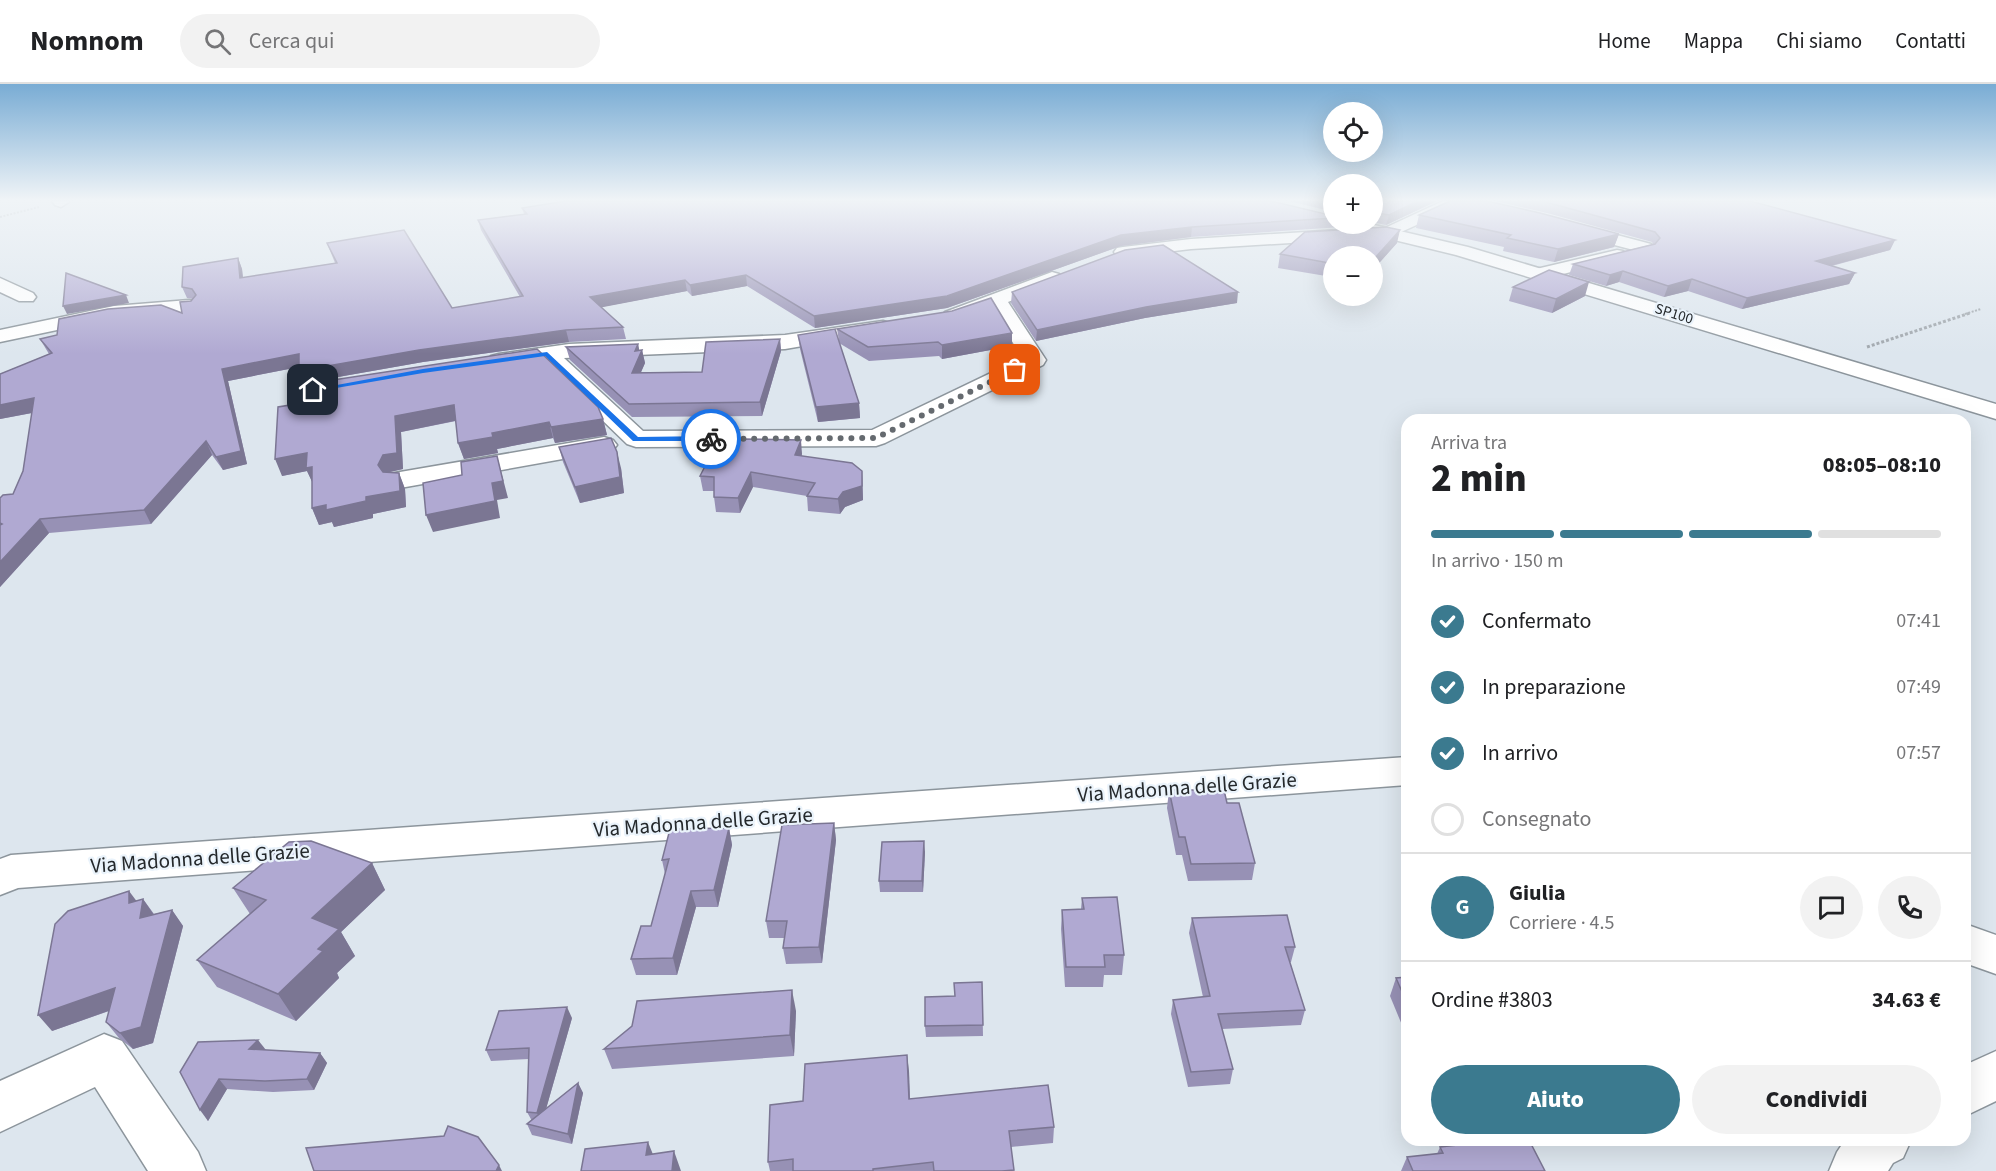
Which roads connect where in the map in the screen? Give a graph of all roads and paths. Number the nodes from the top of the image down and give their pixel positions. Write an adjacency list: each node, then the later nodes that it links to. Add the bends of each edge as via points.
1 (1131, 252): 4 (street)
2 (1460, 252): 6 (street, SP100 / SP100)
3 (1630, 252): 6 (street)
4 (1101, 260)
5 (1071, 272): 9 (street)
6 (1539, 274): 16 (street, SP100 / SP100)
7 (0, 284): 8 (street)
8 (26, 297)
9 (996, 299): 12 (street); 19 (street, via 1035,360 876,438)
10 (189, 306): 14 (street, via 114,312)
11 (1981, 309): 16 (path)
12 (930, 320)
13 (908, 323): 15 (street, via 785,342)
14 (0, 336)
15 (547, 354): 17 (street); 19 (street)
16 (1827, 361): 18 (street, SP100 / SP100)
17 (480, 363)
18 (1996, 412)
19 (636, 439): 20 (street)
20 (400, 480)
21 (1401, 771): 22 (street, Via Madonna delle Grazie, via 23,871)
22 (0, 878)
23 (1971, 946): 24 (street)
24 (1996, 956)
25 (1996, 1074): 26 (street)
26 (1971, 1089)
27 (0, 1107): 29 (street, via 104,1057)
28 (1873, 1146): 30 (street)
29 (179, 1171)
30 (1856, 1171)

